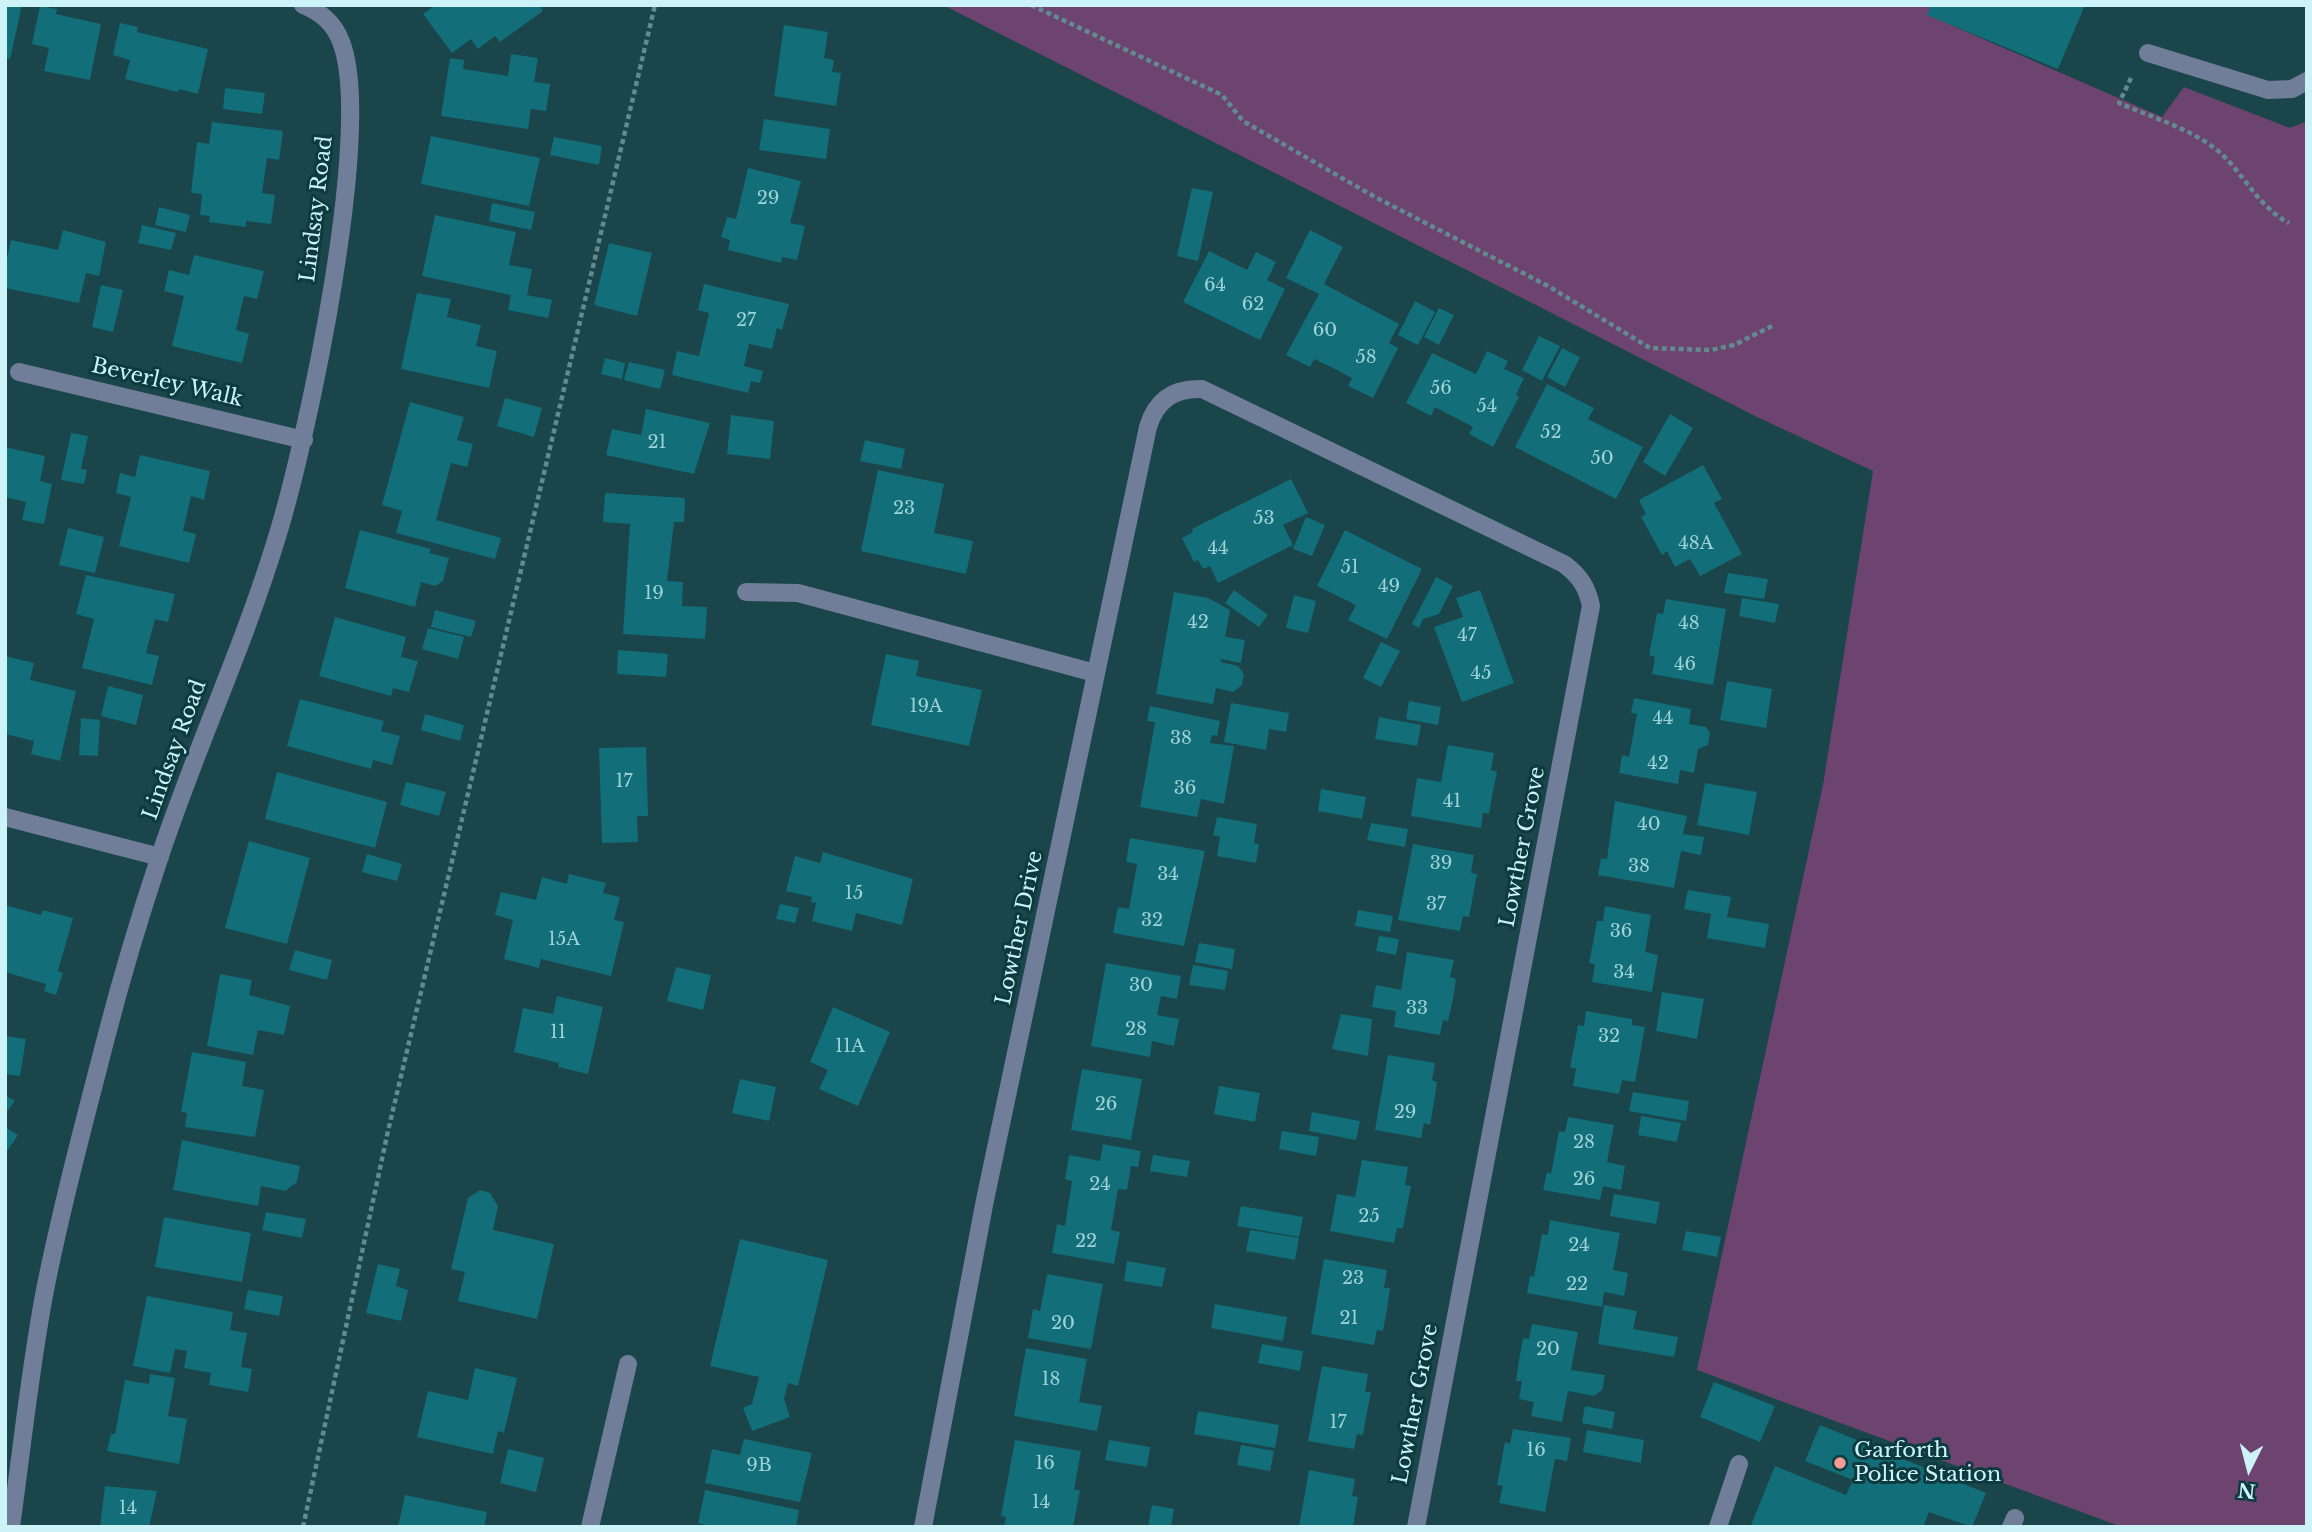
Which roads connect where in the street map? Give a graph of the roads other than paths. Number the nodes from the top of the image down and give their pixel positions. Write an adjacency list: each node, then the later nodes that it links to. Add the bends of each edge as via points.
1 (303, 5): 6 (street, Lindsay Road, via 318,11 339,36 348,70 351,118 319,367)
2 (2148, 53): 3 (street, via 2268,90 2292,89)
3 (2307, 81)
4 (19, 372): 6 (street, Beverley Walk)
5 (1216, 396): 8 (street, Lowther Drive, via 1187,388 1160,401 1152,413); 16 (street, Lowther Grove, via 1564,564 1578,575 1591,606)
6 (303, 440): 10 (street, Lindsay Road, via 277,539)
7 (746, 592): 8 (street, via 798,593)
8 (1095, 673): 15 (street, Lowther Drive, via 985,1200)
9 (5, 817): 10 (street)
10 (160, 857): 13 (street, Lindsay Road, via 108,1032 45,1291)
11 (628, 1364): 14 (street)
12 (1739, 1464): 17 (street)
13 (11, 1527)
14 (590, 1527)
15 (923, 1527)
16 (1416, 1527)
17 (1718, 1527)

